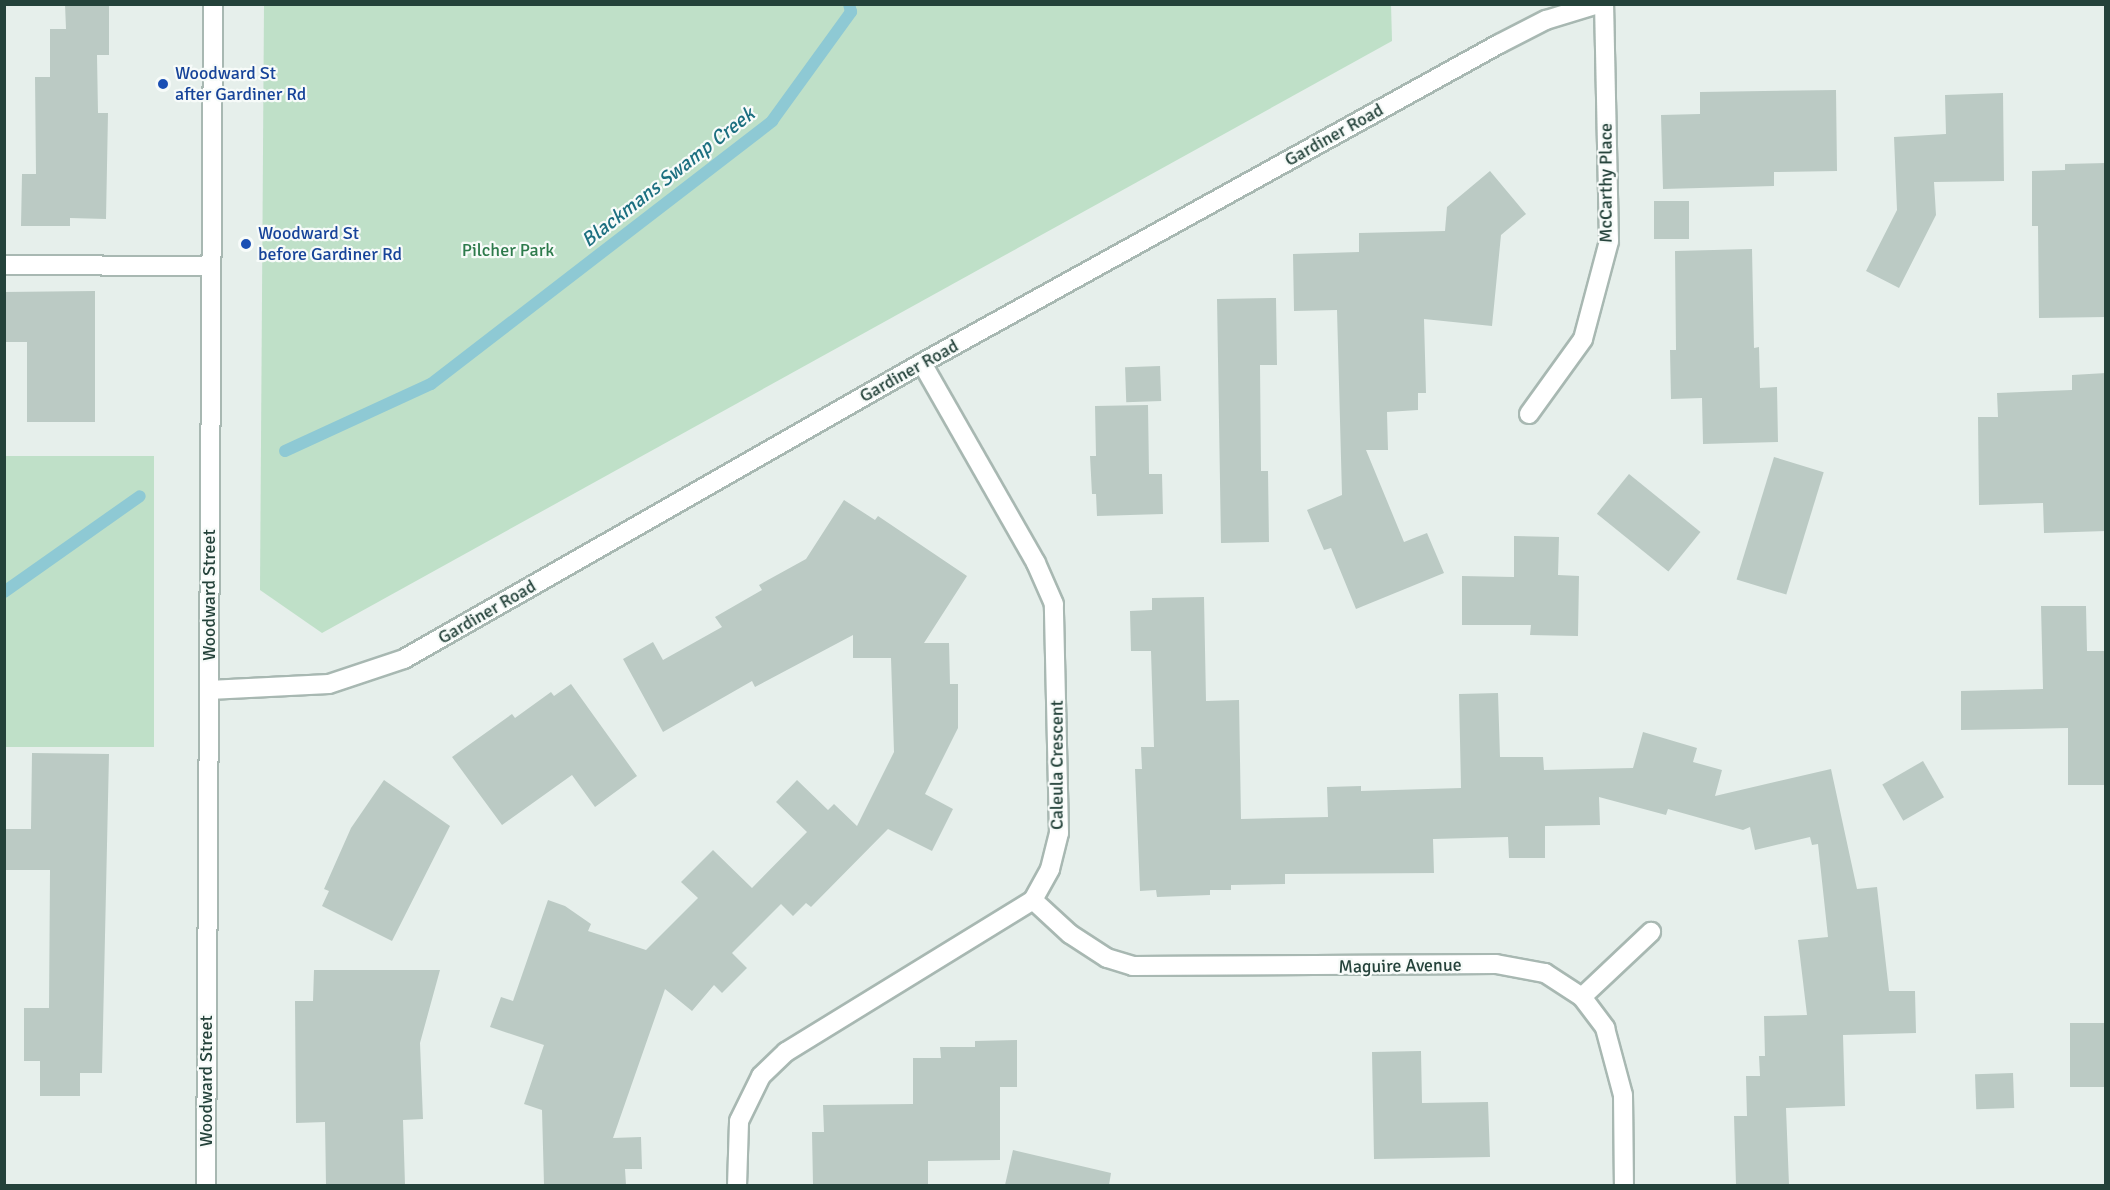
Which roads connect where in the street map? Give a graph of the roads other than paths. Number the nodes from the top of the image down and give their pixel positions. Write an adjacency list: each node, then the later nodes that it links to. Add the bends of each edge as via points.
1 (213, 4): 5 (street, Woodward Street)
2 (1598, 4): 6 (street, Gardiner Road, via 1546,21 1498,45)
3 (1604, 4): 7 (street, McCarthy Place, via 1609,242 1583,339)
4 (4, 265): 5 (street)
5 (209, 266): 8 (street, Woodward Street)
6 (922, 363): 8 (street, Gardiner Road, via 404,659 329,684); 9 (street, Caleula Crescent, via 1036,563 1054,604 1059,833 1050,869)
7 (1529, 414)
8 (209, 690): 12 (street, Woodward Street)
9 (1033, 900): 11 (street, Maguire Avenue, via 1070,934 1107,958 1133,966 1496,964 1545,973); 13 (street, Caleula Crescent, via 786,1052 760,1077 740,1121)
10 (1651, 932): 11 (street)
11 (1582, 997): 14 (street, Maguire Avenue, via 1605,1028 1617,1061 1623,1095)
12 (206, 1185)
13 (737, 1185)
14 (1624, 1185)

